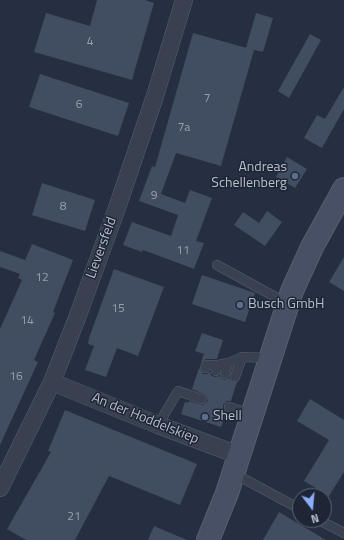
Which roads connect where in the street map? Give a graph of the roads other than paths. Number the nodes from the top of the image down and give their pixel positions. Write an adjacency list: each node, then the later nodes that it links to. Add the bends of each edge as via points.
1 (184, 0): 9 (street, Lieversfeld, via 120,200)
2 (344, 189): 4 (main road, via 312,247)
3 (217, 265): 4 (lane)
4 (288, 304): 6 (main road)
5 (242, 357): 6 (lane); 7 (lane, via 219,370 206,365); 8 (lane)
6 (270, 358): 12 (main road)
7 (205, 368)
8 (235, 377)
9 (52, 382): 13 (street, An der Hoddelskiep); 15 (street, Lieversfeld)
10 (200, 395): 13 (lane, via 178,391)
11 (229, 407): 12 (lane)
12 (252, 414): 14 (main road)
13 (158, 425): 14 (street, An der Hoddelskiep)
14 (236, 464): 16 (lane); 19 (main road)
15 (0, 488)
16 (292, 503)
17 (332, 526): 18 (lane)
18 (344, 532)
19 (208, 540)

